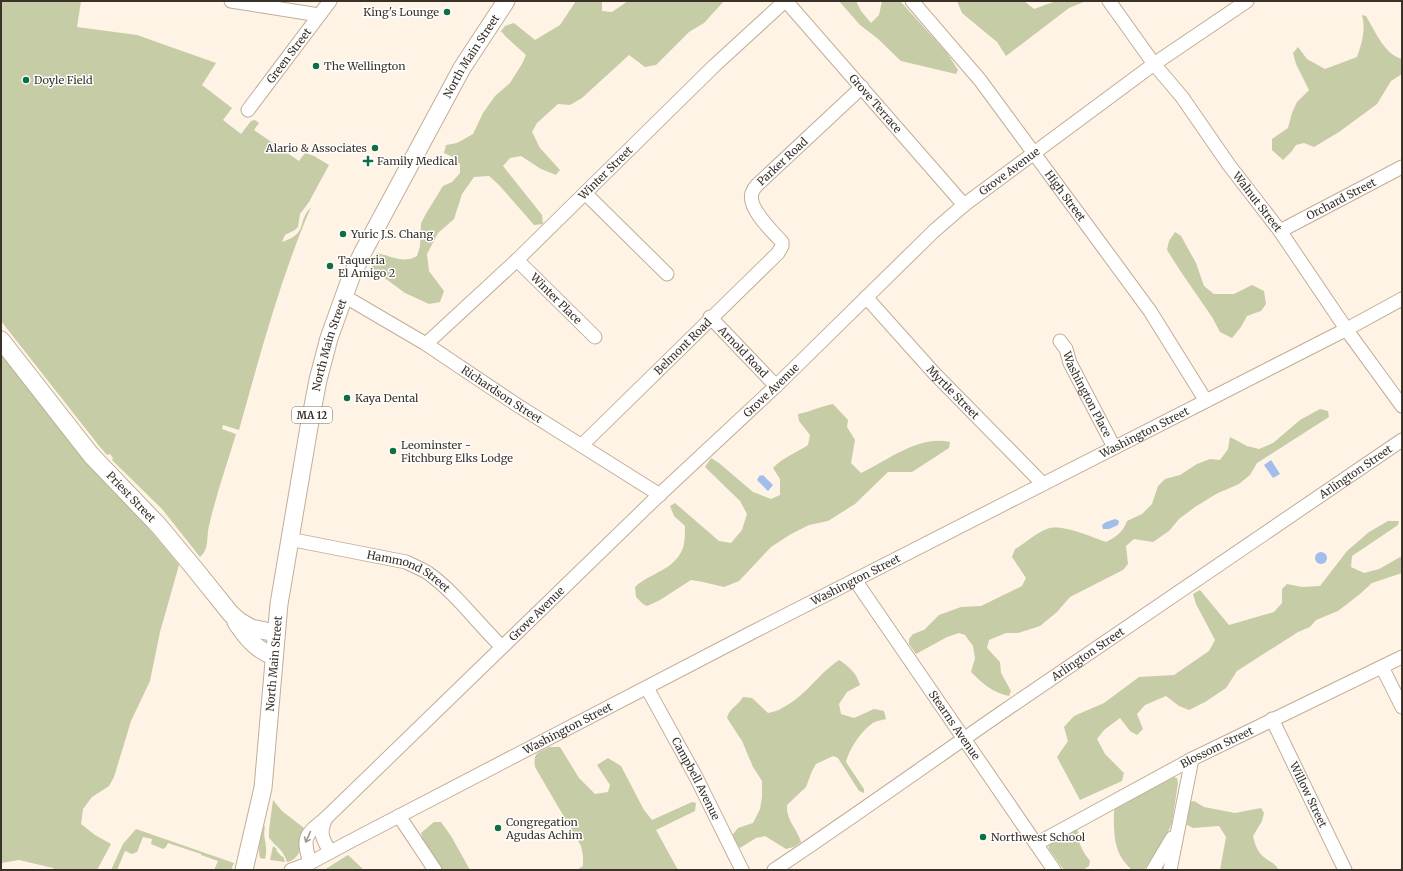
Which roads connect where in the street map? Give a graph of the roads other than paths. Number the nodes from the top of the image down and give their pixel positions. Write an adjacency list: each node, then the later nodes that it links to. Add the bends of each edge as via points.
1 (231, 1): 8 (street)
2 (330, 1): 9 (street, Green Street)
3 (506, 1): 21 (main road, North Main Street / MA 12, via 462,68 363,252)
4 (785, 1): 11 (street, Grove Terrace); 15 (street, Winter Street, via 714,66)
5 (912, 1): 13 (street, High Street, via 980,80)
6 (1109, 1): 10 (street, Walnut Street)
7 (1247, 1): 10 (street, Grove Avenue)
8 (279, 5): 9 (street)
9 (319, 15): 12 (street, Green Street)
10 (1154, 64): 13 (street, Grove Avenue); 17 (street, Walnut Street, via 1182,97 1229,165)
11 (862, 87): 16 (street, Grove Terrace); 18 (street, Parker Road, via 757,184 752,193 751,202 754,209 782,242)
12 (248, 110)
13 (1034, 154): 16 (street, Grove Avenue); 31 (street, High Street, via 1150,311)
14 (1402, 167): 17 (street, Orchard Street)
15 (585, 193): 19 (street, Winter Street); 20 (street)
16 (964, 205): 22 (street, Grove Avenue)
17 (1280, 231): 25 (street, Walnut Street)
18 (782, 246): 24 (street, Belmont Road)
19 (517, 260): 26 (street, Winter Place); 29 (street, Winter Street)
20 (668, 274)
21 (344, 296): 29 (street, Richardson Street); 38 (main road, North Main Street / MA 12, via 318,380)
22 (866, 297): 30 (street, Grove Avenue); 36 (street, Myrtle Street, via 934,373)
23 (1402, 299): 25 (street, Washington Street)
24 (710, 317): 30 (street, Arnold Road); 34 (street, Belmont Road)
25 (1347, 329): 31 (street, Washington Street); 32 (street, Walnut Street)
26 (595, 337)
27 (1, 340): 40 (main road, Priest Street, via 91,455 159,526)
28 (1060, 341): 35 (street, Washington Place)
29 (426, 344): 34 (street, Richardson Street)
30 (776, 386): 37 (street, Grove Avenue)
31 (1206, 401): 35 (street, Washington Street)
32 (1402, 406)
33 (1402, 440): 49 (street, Arlington Street)
34 (582, 445): 37 (street, Richardson Street)
35 (1114, 447): 36 (street, Washington Street)
36 (1044, 484): 39 (street, Washington Street)
37 (660, 495): 42 (street, Grove Avenue)
38 (289, 539): 41 (main road, North Main Street / MA 12); 42 (street, Hammond Street, via 406,562 428,573 442,584)
39 (855, 580): 46 (street, Washington Street); 49 (street, Stearns Avenue)
40 (231, 614): 41 (main road, Priest Street, via 251,628); 43 (main road, via 254,645)
41 (276, 633): 43 (main road, North Main Street / MA 12)
42 (502, 648): 52 (street, Grove Avenue)
43 (274, 656): 57 (main road, North Main Street / MA 12, via 263,788)
44 (1402, 657): 45 (street, Blossom Street)
45 (1382, 667): 47 (street); 48 (street, Blossom Street)
46 (647, 688): 51 (street, Washington Street); 60 (street, Campbell Avenue, via 696,776)
47 (1402, 707)
48 (1272, 719): 50 (street, Blossom Street); 65 (street, Willow Street)
49 (964, 739): 54 (street, Stearns Avenue); 61 (street, Arlington Street)
50 (1192, 759): 53 (street); 54 (street, Blossom Street)
51 (399, 816): 55 (street, Washington Street); 59 (street)
52 (326, 818): 55 (street, via 322,836); 56 (street, Grove Avenue, one-way to 56, via 307,837)
53 (1179, 824): 63 (street); 64 (street)
54 (1036, 844): 62 (street, Stearns Avenue)
55 (330, 852): 56 (street, Washington Street)
56 (307, 867): 58 (street, Washington Street)
57 (244, 870)
58 (291, 870)
59 (435, 870)
60 (742, 870)
61 (774, 870)
62 (1054, 870)
63 (1153, 870)
64 (1170, 870)
65 (1345, 870)

